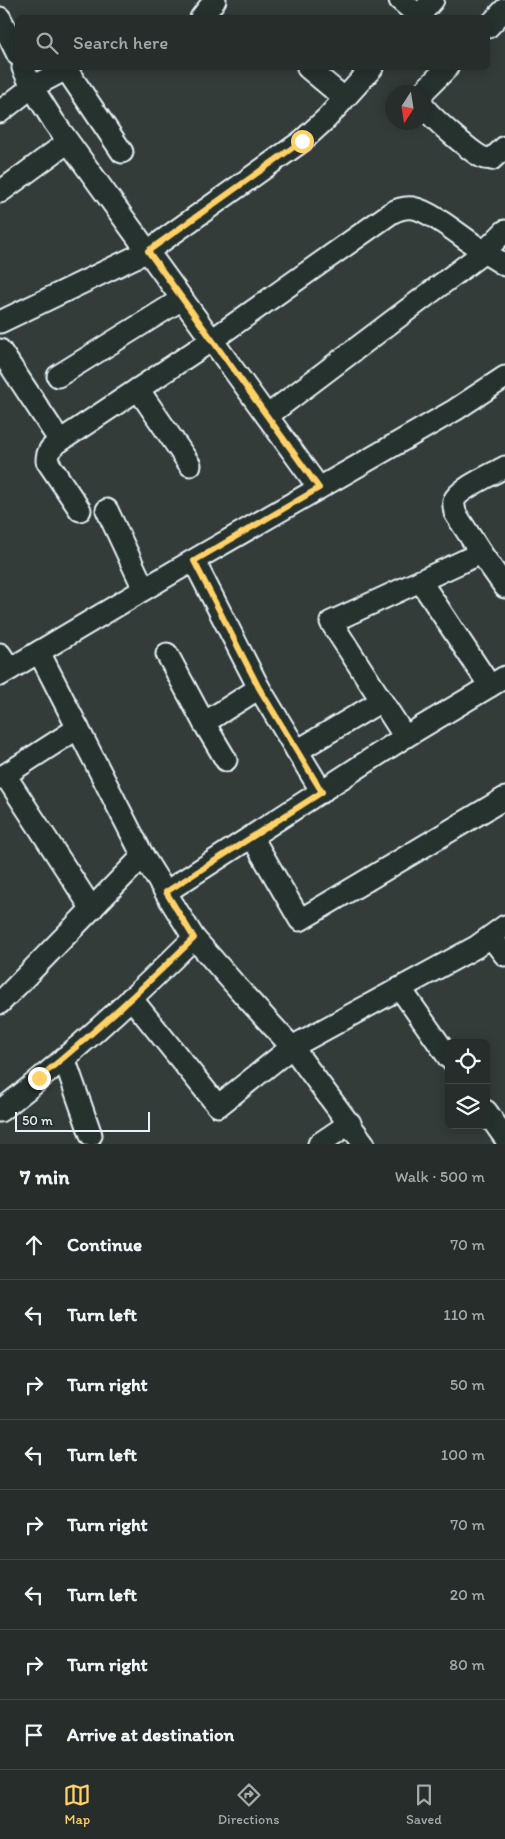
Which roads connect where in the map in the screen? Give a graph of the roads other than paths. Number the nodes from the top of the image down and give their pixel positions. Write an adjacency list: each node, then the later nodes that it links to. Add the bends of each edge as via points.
1 (215, 0): 5 (street)
2 (400, 0): 6 (street)
3 (433, 0): 7 (street)
4 (505, 9): 9 (street)
5 (203, 15)
6 (416, 15)
7 (420, 15)
8 (0, 18): 10 (street)
9 (490, 24)
10 (15, 49)
11 (24, 70): 18 (street)
12 (64, 70): 18 (street)
13 (68, 70): 24 (street)
14 (310, 70): 19 (street)
15 (370, 70): 19 (street)
16 (445, 70): 17 (street)
17 (430, 85)
18 (32, 88): 20 (street); 22 (street)
19 (344, 98): 27 (street, via 302,141)
20 (0, 112)
21 (430, 115): 23 (street, via 484,158 492,159)
22 (68, 142): 25 (street); 27 (street)
23 (505, 148)
24 (122, 152)
25 (0, 192)
26 (505, 231): 28 (street)
27 (148, 251): 30 (street); 31 (street)
28 (484, 252): 29 (street); 32 (street, via 425,212 401,208); 37 (street)
29 (505, 265)
30 (182, 299): 32 (street); 34 (street)
31 (0, 322)
32 (212, 340): 36 (street); 37 (street)
33 (0, 350): 38 (street)
34 (58, 376)
35 (504, 380): 41 (street)
36 (138, 389): 38 (street); 39 (street)
37 (267, 416): 41 (street)
38 (60, 441): 42 (street, via 50,448 47,461)
39 (190, 465)
40 (505, 467): 44 (street, via 460,493 454,500 456,513)
41 (319, 488): 45 (street)
42 (80, 510)
43 (107, 510): 48 (street)
44 (481, 553): 46 (street); 47 (street)
45 (194, 561): 48 (street); 53 (street)
46 (421, 582): 52 (street); 54 (street, via 331,622)
47 (505, 586)
48 (144, 589): 49 (street)
49 (38, 652): 51 (street); 56 (street)
50 (167, 654): 55 (street)
51 (3, 666)
52 (498, 682): 57 (street)
53 (259, 688): 55 (street); 58 (street)
54 (382, 701): 57 (street); 58 (street)
55 (204, 723): 59 (street)
56 (78, 728): 60 (street); 64 (street)
57 (405, 737): 61 (street)
58 (297, 751): 61 (street)
59 (226, 760)
60 (2, 776): 66 (street)
61 (322, 792): 63 (street)
62 (505, 798): 63 (street, via 300,920)
63 (252, 837): 65 (street)
64 (144, 856): 65 (street); 66 (street)
65 (166, 892): 68 (street)
66 (92, 909): 72 (street)
67 (498, 931): 69 (street); 70 (street, via 476,947)
68 (194, 938): 71 (street); 73 (street)
69 (505, 955)
70 (400, 988): 73 (street); 74 (street)
71 (130, 998): 73 (street, via 218,1106); 75 (street)
72 (0, 1003)
73 (292, 1047): 78 (street)
74 (445, 1052)
75 (64, 1058): 76 (street); 79 (street)
76 (0, 1111)
77 (490, 1117): 80 (street)
78 (350, 1124): 81 (street); 82 (street)
79 (91, 1135)
80 (505, 1138)
81 (318, 1144)
82 (364, 1144)

